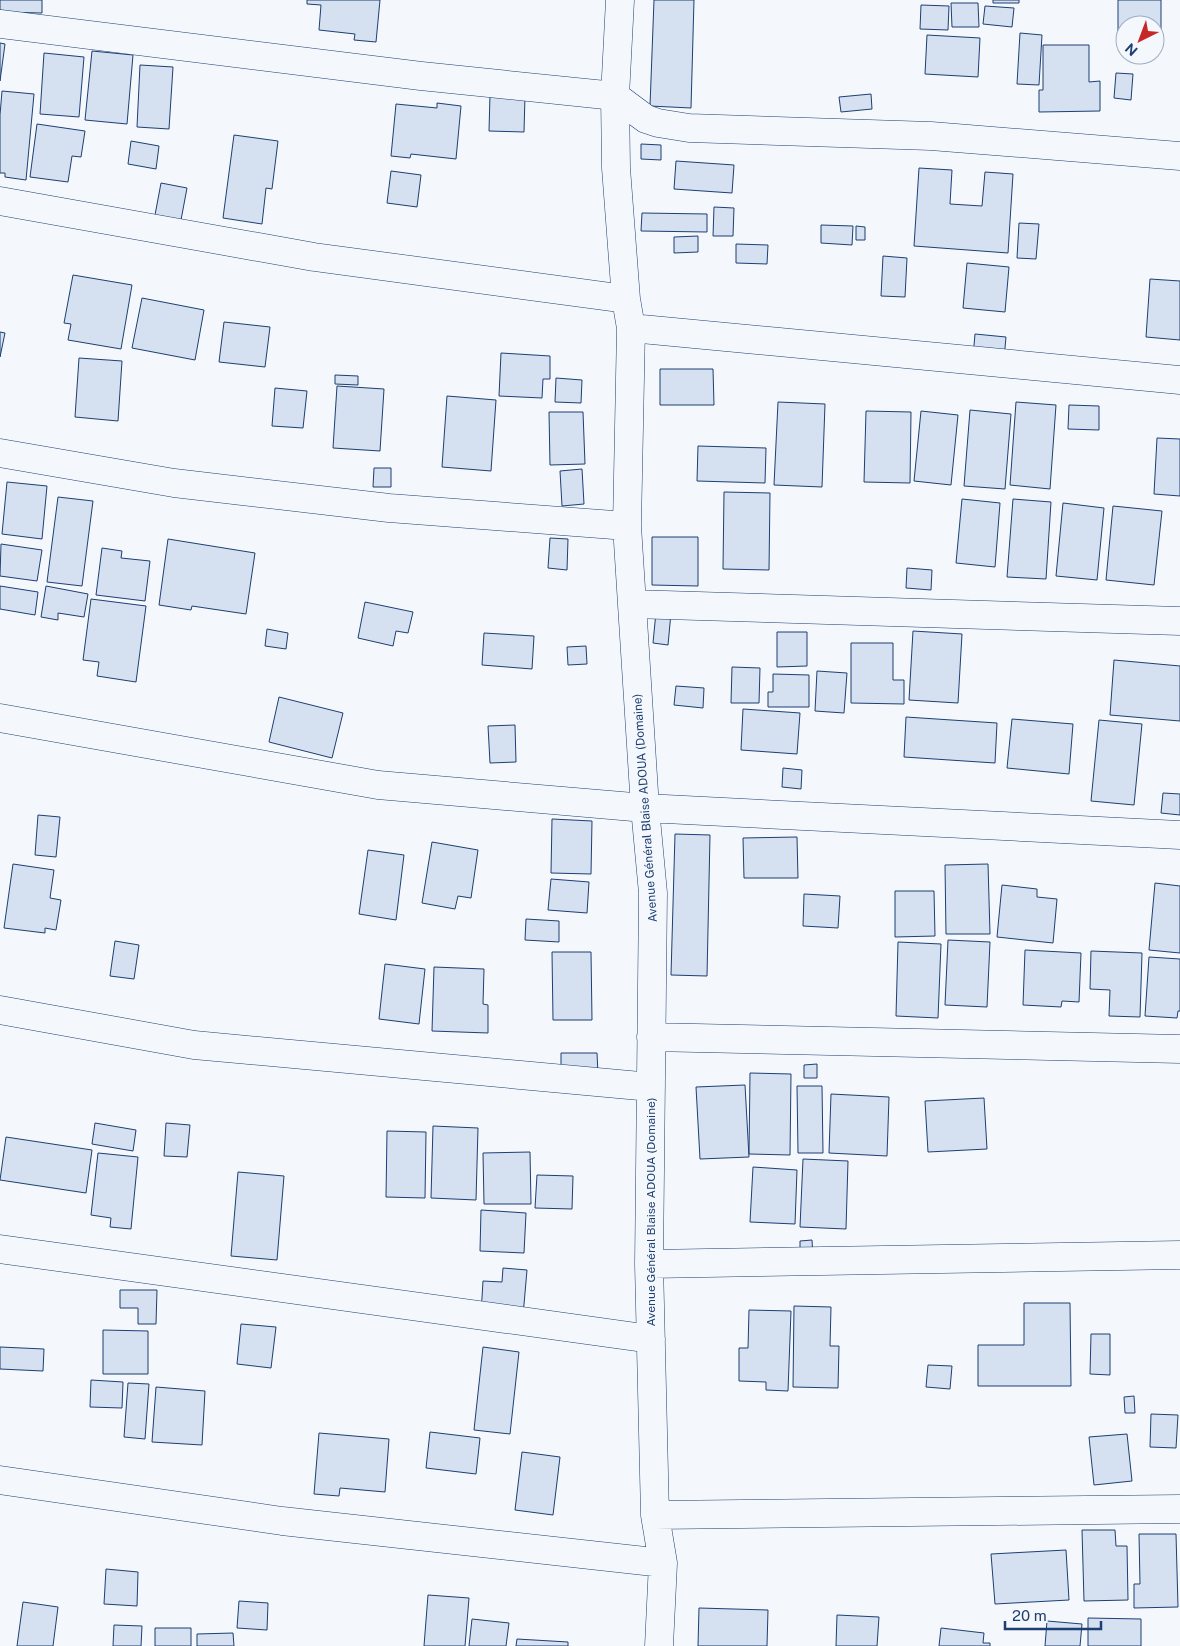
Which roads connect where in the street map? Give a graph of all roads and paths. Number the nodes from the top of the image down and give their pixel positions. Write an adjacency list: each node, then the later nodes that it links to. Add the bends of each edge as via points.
1 (620, 0): 3 (street, Avenue Général Blaise ADOUA (Domaine))
2 (0, 24): 3 (street, via 421,76)
3 (615, 96): 4 (street, via 646,119 689,128 931,136); 6 (street, Avenue Général Blaise ADOUA (Domaine), via 616,168)
4 (1180, 156)
5 (0, 201): 6 (street, via 314,257)
6 (626, 299): 7 (street, Avenue Général Blaise ADOUA (Domaine))
7 (632, 328): 8 (street); 10 (street, Avenue Général Blaise ADOUA (Domaine))
8 (1180, 380)
9 (0, 453): 10 (street, via 174,483 360,505)
10 (627, 526): 11 (street, Avenue Général Blaise ADOUA (Domaine))
11 (632, 604): 12 (street); 14 (street, Avenue Général Blaise ADOUA (Domaine))
12 (1180, 621)
13 (0, 718): 14 (street, via 378,785)
14 (645, 808): 15 (street); 17 (street, Avenue Général Blaise ADOUA (Domaine), via 653,893)
15 (1180, 835)
16 (0, 1010): 19 (street, via 194,1045)
17 (651, 1037): 18 (street); 19 (street, Avenue Général Blaise ADOUA (Domaine))
18 (1180, 1050)
19 (651, 1087): 22 (street, Avenue Général Blaise ADOUA (Domaine))
20 (0, 1249): 23 (street)
21 (1180, 1255): 22 (street)
22 (649, 1264): 23 (street, Avenue Général Blaise ADOUA (Domaine))
23 (651, 1339): 26 (street, Avenue Général Blaise ADOUA (Domaine))
24 (0, 1480): 27 (street, via 282,1521)
25 (1180, 1509): 26 (street)
26 (655, 1515): 27 (street, Avenue Général Blaise ADOUA (Domaine))
27 (663, 1563): 28 (street, Avenue Général Blaise ADOUA (Domaine))
28 (659, 1646)

